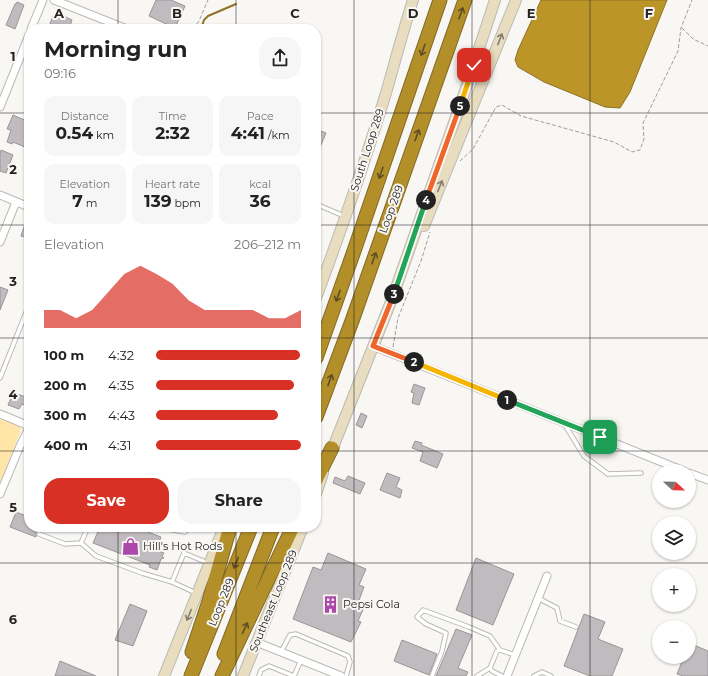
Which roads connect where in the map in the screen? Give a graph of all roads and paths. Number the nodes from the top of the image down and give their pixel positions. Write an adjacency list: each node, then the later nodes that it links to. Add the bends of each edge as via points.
1 (43, 0): 11 (street)
2 (54, 0): 12 (street)
3 (208, 0): 13 (path)
4 (406, 0): 17 (main road)
5 (413, 0): 17 (main road, South Loop 289)
6 (440, 0): 30 (highway, Loop 289, one-way to 30)
7 (465, 0): 34 (highway, Loop 289, one-way to 7)
8 (495, 0): 28 (main road)
9 (516, 0): 28 (main road, one-way to 9)
10 (692, 0): 14 (path)
11 (33, 24)
12 (107, 24)
13 (197, 24)
14 (681, 28): 15 (path, via 693,39); 19 (path, via 678,51 643,123 644,139 640,150 632,152 614,142 521,116 502,105 496,107 473,149)
15 (708, 46)
16 (24, 47): 18 (street)
17 (385, 94): 24 (main road, South Loop 289)
18 (0, 107)
19 (460, 161)
20 (0, 195): 21 (street)
21 (16, 202): 22 (street); 26 (street)
22 (24, 205)
23 (321, 206): 24 (lane)
24 (345, 216): 27 (main road, South Loop 289)
25 (432, 226): 32 (path, via 398,318)
26 (0, 242)
27 (321, 284)
28 (392, 299): 31 (main road)
29 (24, 318): 33 (lane)
30 (321, 344)
31 (373, 346): 32 (street); 39 (main road)
32 (392, 353): 36 (street)
33 (0, 378)
34 (321, 403)
35 (0, 414): 37 (street)
36 (564, 423): 40 (street); 42 (lane, via 584,456 608,474)
37 (24, 425)
38 (24, 438): 46 (street)
39 (332, 448): 41 (highway); 44 (main road)
40 (666, 464)
41 (321, 470)
42 (641, 472)
43 (696, 476): 45 (street)
44 (321, 480)
45 (708, 480)
46 (0, 494)
47 (86, 532): 55 (lane)
48 (222, 532): 56 (main road)
49 (229, 532): 69 (highway)
50 (249, 532): 70 (highway, Loop 289, one-way to 70)
51 (271, 532): 71 (highway, Loop 289)
52 (291, 532): 72 (highway, one-way to 52)
53 (301, 532): 62 (main road, Southeast Loop 289)
54 (39, 534): 55 (lane, via 65,544)
55 (81, 543): 58 (lane, via 96,556)
56 (209, 564): 58 (lane, via 184,553); 59 (main road)
57 (547, 576): 60 (street)
58 (172, 582): 59 (lane)
59 (198, 593): 68 (main road, one-way to 68)
60 (538, 598): 61 (lane, via 557,608 560,621); 65 (street)
61 (576, 628)
62 (256, 642): 64 (street); 73 (main road, Southeast Loop 289)
63 (500, 650): 65 (lane); 67 (lane, via 497,651); 78 (lane, via 490,636 423,610 417,617 426,624 446,632)
64 (281, 652): 66 (street); 77 (lane, via 290,635 296,634 348,656 350,662)
65 (515, 655): 81 (street)
66 (301, 660): 75 (lane); 76 (street)
67 (490, 668): 79 (lane); 80 (lane)
68 (164, 676)
69 (184, 676)
70 (191, 676)
71 (215, 676)
72 (222, 676)
73 (243, 676)
74 (259, 676): 75 (lane, via 261,670 268,666)
75 (294, 676)
76 (341, 676)
77 (346, 676)
78 (432, 676)
79 (477, 676)
80 (502, 676)
81 (507, 676)
82 (534, 676): 83 (lane, via 542,672)
83 (551, 676)

